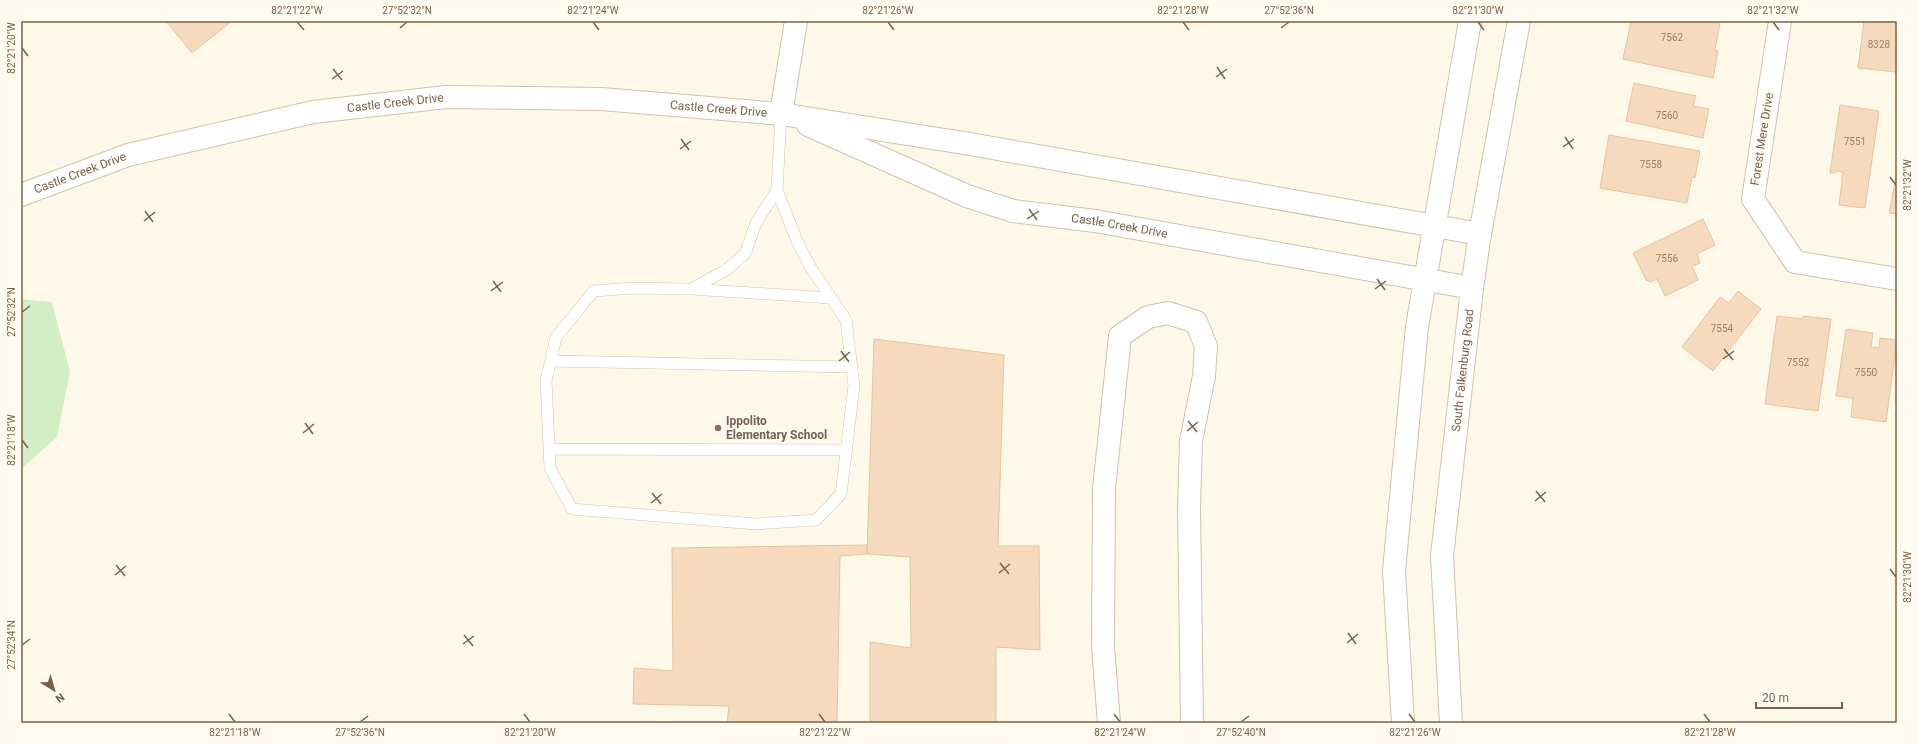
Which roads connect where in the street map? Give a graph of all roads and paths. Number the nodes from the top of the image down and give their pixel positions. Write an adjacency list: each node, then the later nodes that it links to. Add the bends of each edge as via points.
1 (796, 21): 5 (street)
2 (1470, 21): 8 (street)
3 (1519, 21): 9 (street, South Falkenburg Road)
4 (1780, 21): 10 (street, Forest Mere Drive, via 1753,199 1795,262)
5 (781, 114): 6 (lane); 7 (street, Castle Creek Drive, via 601,99 438,98 313,112 159,147 128,155); 8 (street, Castle Creek Drive, via 970,144); 11 (street, Castle Creek Drive, via 967,196 1013,211 1095,221)
6 (777, 190): 13 (lane, via 756,223 745,254 726,270); 14 (lane, via 797,241)
7 (21, 194)
8 (1434, 225): 9 (street, Castle Creek Drive); 11 (street)
9 (1480, 234): 12 (street, South Falkenburg Road)
10 (1897, 279)
11 (1425, 280): 12 (street, Castle Creek Drive); 21 (street, via 1417,328 1394,571)
12 (1472, 288): 22 (street, South Falkenburg Road, via 1442,556)
13 (691, 289): 14 (lane); 15 (lane, via 634,288 594,291 556,337)
14 (831, 298): 16 (lane, via 846,320)
15 (551, 361): 16 (lane); 17 (lane, via 546,381)
16 (852, 368): 18 (lane, via 854,386)
17 (550, 449): 18 (lane); 18 (lane, via 550,468 572,509 756,524 816,520 841,494)
18 (847, 450)
19 (1109, 723): 20 (street, via 1103,647 1104,489 1120,336 1148,318 1168,313 1196,322 1206,346 1204,376 1191,441 1189,507)
20 (1192, 723)
21 (1402, 723)
22 (1451, 723)

